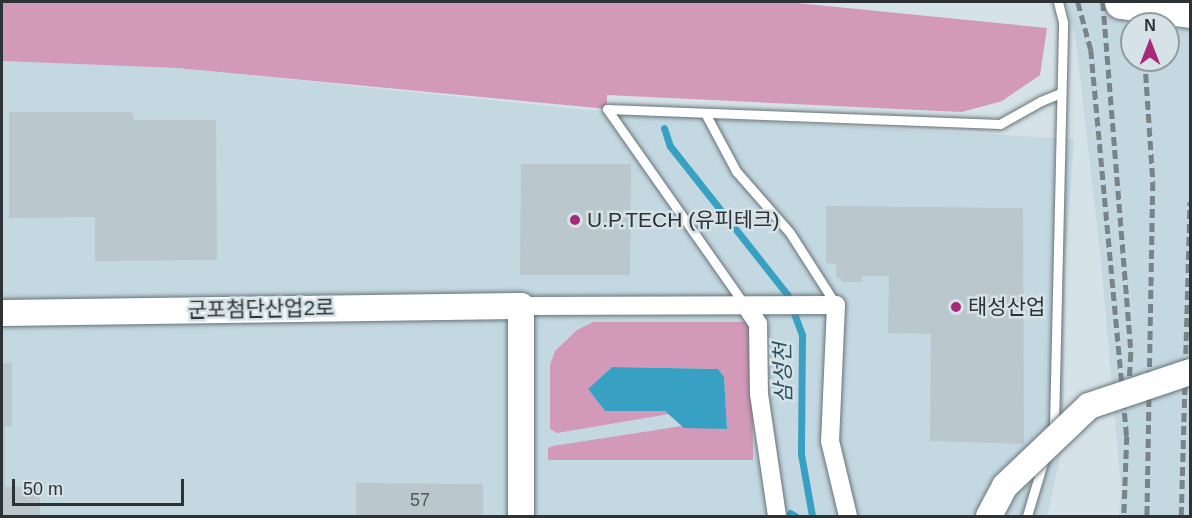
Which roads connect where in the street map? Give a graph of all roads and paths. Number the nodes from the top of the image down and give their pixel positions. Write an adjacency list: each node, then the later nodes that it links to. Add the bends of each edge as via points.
1 (1058, 2): 4 (lane, via 1063,22)
2 (1121, 2): 3 (highway, bridge)
3 (1191, 11)
4 (1061, 93): 5 (lane, via 1000,123); 15 (lane, via 1054,426)
5 (705, 113): 6 (lane, via 736,171 789,233); 8 (lane, via 607,109)
6 (836, 305): 8 (street, 군포첨단산업2로); 13 (street, via 830,441)
7 (521, 306): 8 (street, 군포첨단산업2로); 9 (street, 군포첨단산업2로); 11 (street)
8 (746, 306): 12 (street, via 758,324 759,394)
9 (2, 313)
10 (1191, 372): 14 (street, bridge, via 1089,406 1005,486)
11 (521, 516)
12 (777, 516)
13 (848, 516)
14 (989, 516)
15 (1027, 516)

